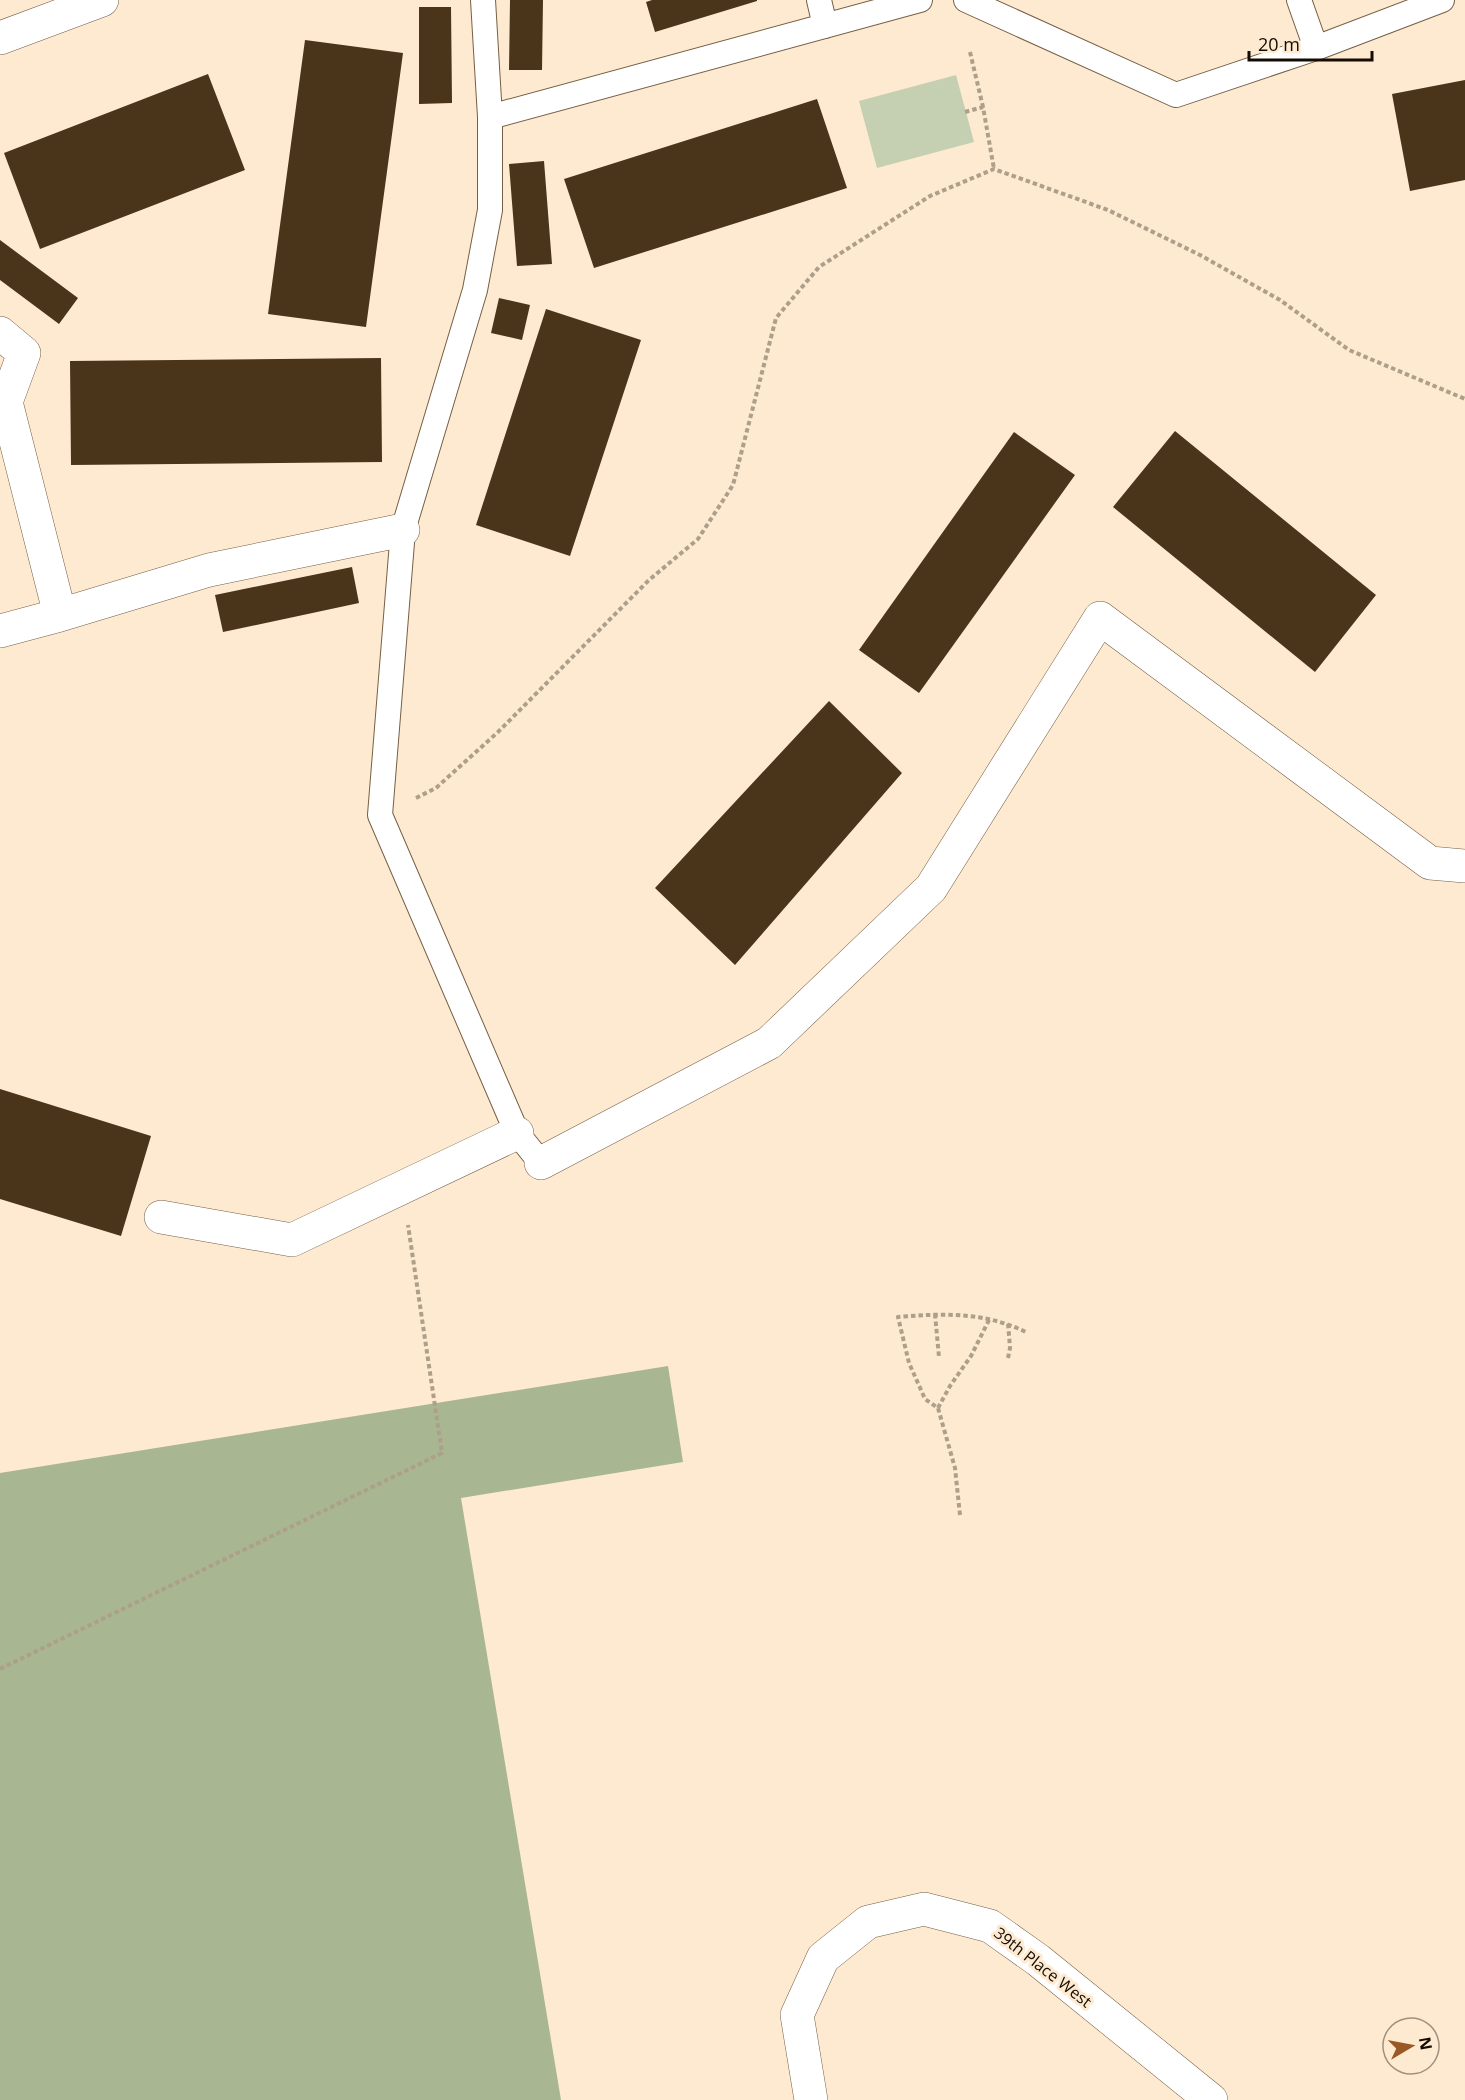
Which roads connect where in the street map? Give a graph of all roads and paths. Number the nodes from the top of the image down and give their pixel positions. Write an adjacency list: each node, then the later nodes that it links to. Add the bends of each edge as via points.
1 (102, 0): 9 (street)
2 (483, 0): 14 (lane)
3 (819, 0): 8 (lane)
4 (920, 0): 8 (lane)
5 (966, 0): 10 (lane, via 1176,95)
6 (1299, 0): 10 (lane)
7 (1442, 0): 10 (lane)
8 (825, 26): 14 (lane)
9 (0, 38)
10 (1316, 48)
11 (969, 52): 12 (path)
12 (982, 107): 13 (path); 15 (path)
13 (965, 112)
14 (490, 117): 18 (lane, via 490,210 475,290)
15 (994, 169): 17 (path, via 1118,215 1200,255 1280,300 1349,350); 21 (path, via 930,196 819,267 776,318 733,485 698,539 649,580 498,732 436,788)
16 (0, 333): 19 (street, via 24,353 6,402)
17 (1465, 399)
18 (403, 530): 19 (street, via 209,570); 21 (lane)
19 (60, 615): 20 (street)
20 (0, 631)
21 (380, 815): 23 (lane)
22 (1465, 866): 24 (street, via 1430,863 1100,618 931,888 770,1043)
23 (517, 1133): 24 (lane); 25 (street)
24 (541, 1163)
25 (403, 1188): 26 (street, via 292,1240); 35 (path, via 442,1454)
26 (160, 1217)
27 (935, 1314): 28 (path); 31 (path); 33 (path, via 898,1317 909,1363 925,1399)
28 (990, 1318): 29 (path); 33 (path)
29 (1008, 1323): 30 (path); 32 (path)
30 (1028, 1333)
31 (939, 1357)
32 (1008, 1358)
33 (938, 1408): 34 (path, via 955,1468)
34 (960, 1515)
35 (0, 1669)
36 (811, 2100): 37 (street, 39th Place West, via 797,2015 823,1958 868,1922 924,1909 990,1926)
37 (1211, 2100)

